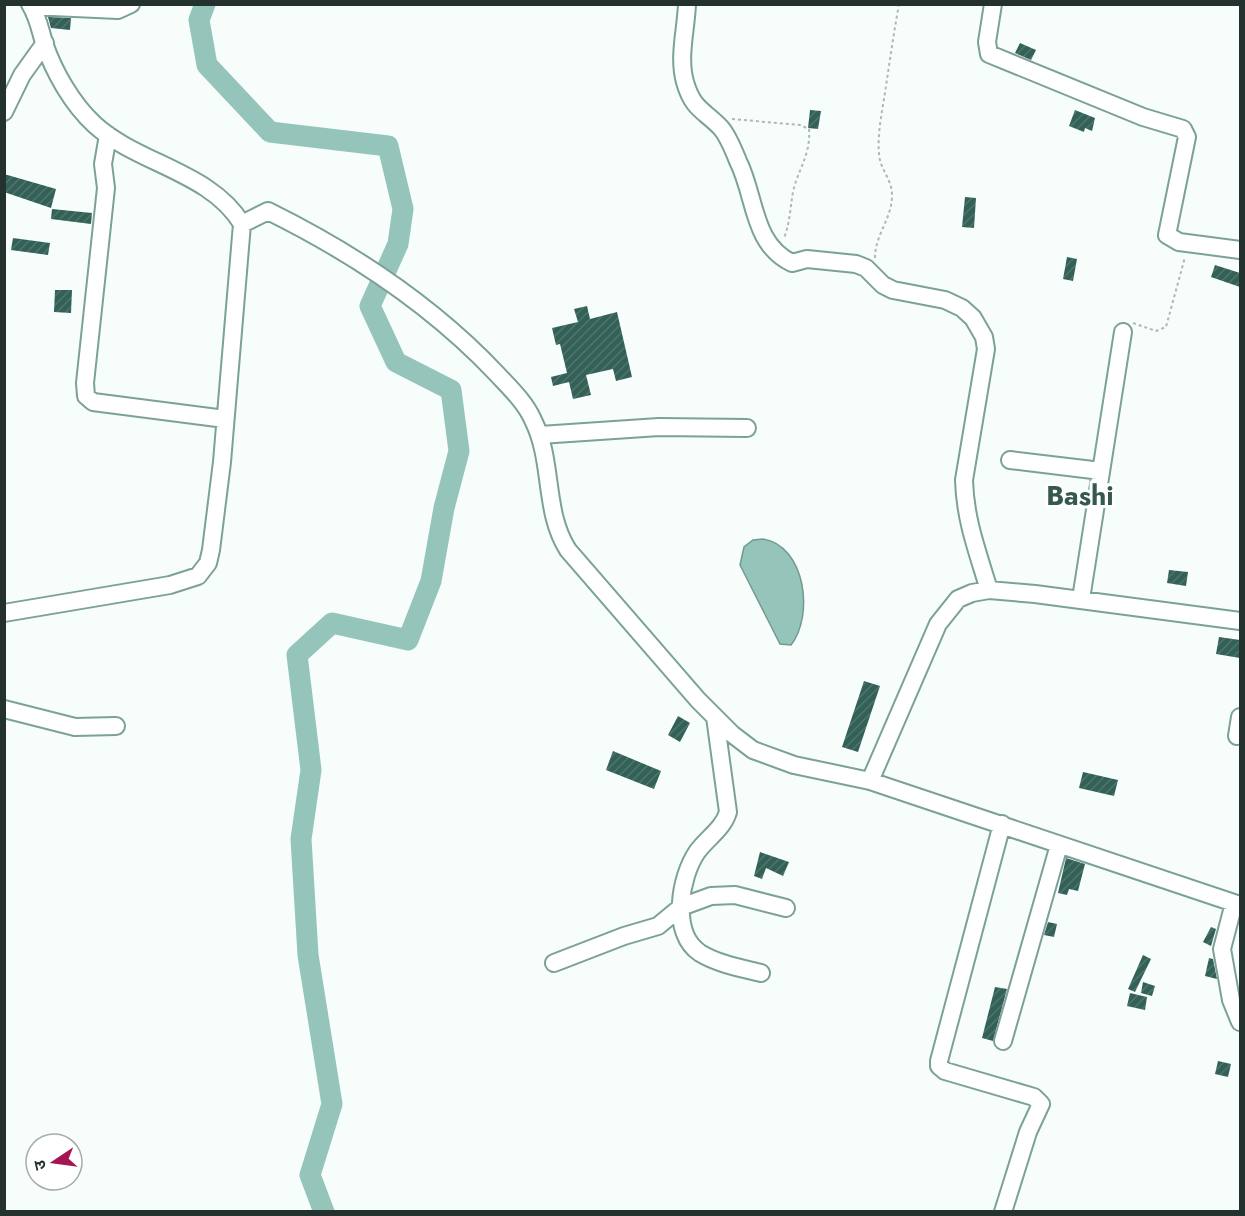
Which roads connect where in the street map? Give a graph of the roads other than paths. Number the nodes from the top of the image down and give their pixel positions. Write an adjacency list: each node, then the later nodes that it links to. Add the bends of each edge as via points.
1 (131, 4): 4 (street, via 118,10)
2 (687, 4): 16 (street, via 681,58 685,83 696,108 723,130 739,162 761,233 777,256 792,263 807,259 856,264 893,290 953,303 973,318 984,337 986,350 964,500)
3 (993, 4): 9 (street, via 989,54 1186,132 1167,235 1189,244)
4 (31, 5): 5 (street)
5 (45, 43): 6 (street, via 22,75); 7 (street, via 73,98 84,114)
6 (4, 112)
7 (108, 135): 8 (street, via 204,187 232,207); 11 (street, via 86,396 93,402)
8 (242, 224): 11 (street); 13 (street, via 268,211 304,229 413,300 476,351 524,405)
9 (1240, 250)
10 (1123, 332): 15 (street)
11 (225, 419): 18 (street, via 212,549 204,571 170,585)
12 (747, 428): 13 (street, via 650,427)
13 (540, 435): 21 (street, via 560,538)
14 (1010, 460): 15 (street)
15 (1101, 471): 17 (street)
16 (988, 590): 17 (street); 25 (street, via 958,599 938,624)
17 (1081, 599): 19 (street)
18 (4, 613)
19 (1240, 621)
20 (4, 709): 23 (street, via 75,728)
21 (715, 717): 25 (street, via 753,750 772,759); 29 (street, via 728,812 726,820 688,867)
22 (1240, 717): 24 (street)
23 (116, 726)
24 (1237, 736)
25 (870, 781): 26 (street)
26 (1002, 824): 27 (street); 35 (street, via 939,1066 1034,1097 1041,1104)
27 (1059, 845): 28 (street); 34 (street)
28 (1237, 904): 33 (street, via 1222,949 1231,1000)
29 (681, 907): 30 (street, via 723,895); 31 (street, via 658,926); 32 (street, via 687,939 699,952)
30 (786, 908)
31 (554, 963)
32 (761, 973)
33 (1240, 1022)
34 (1003, 1041)
35 (1003, 1212)

